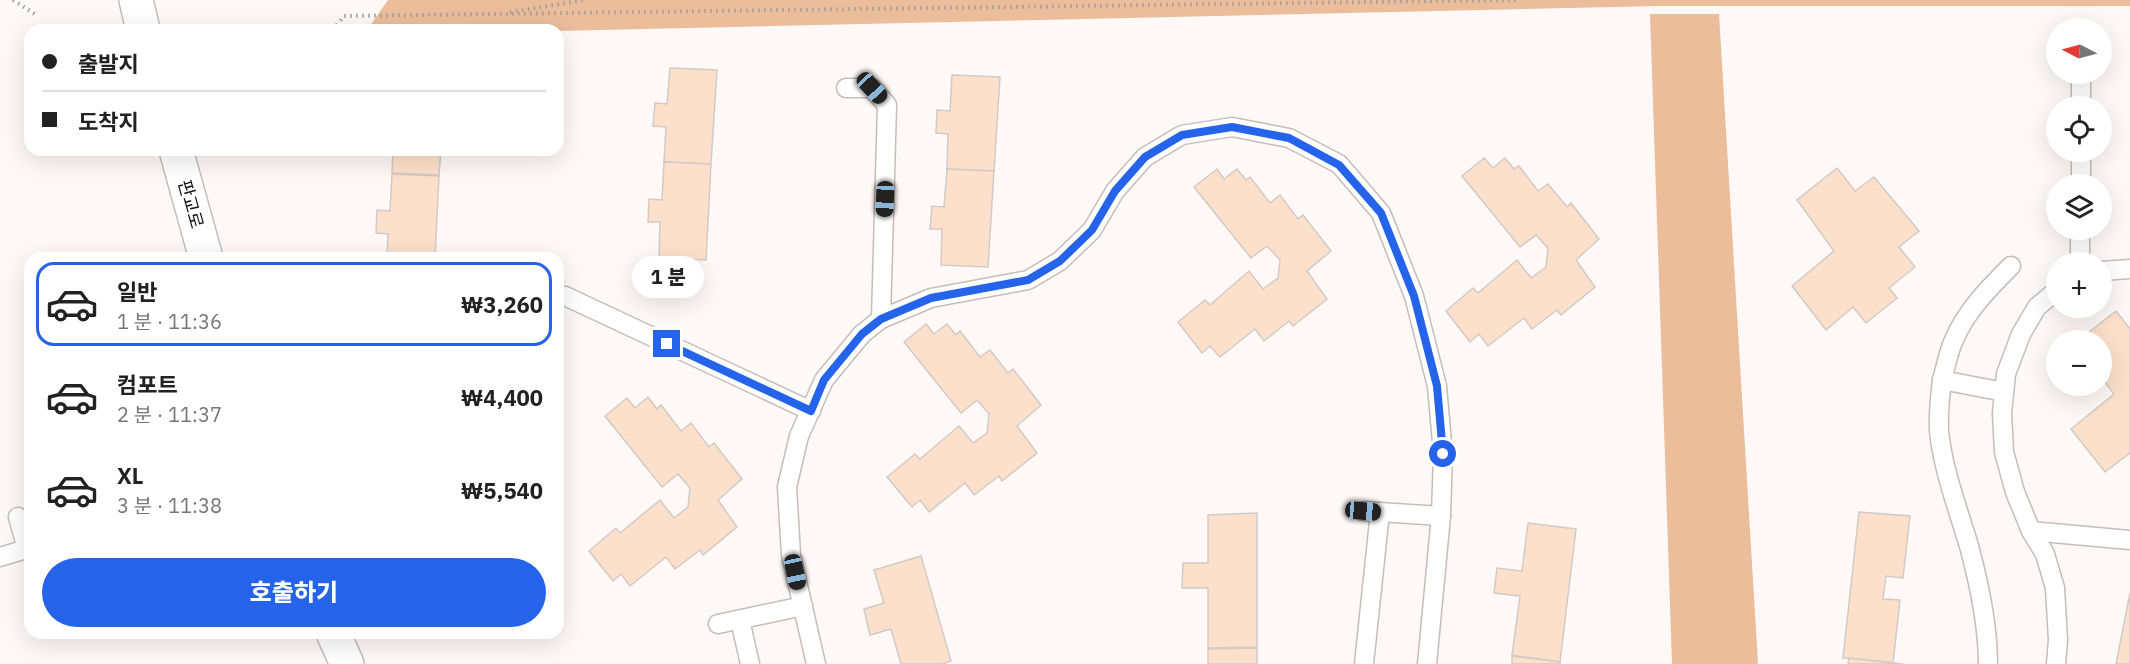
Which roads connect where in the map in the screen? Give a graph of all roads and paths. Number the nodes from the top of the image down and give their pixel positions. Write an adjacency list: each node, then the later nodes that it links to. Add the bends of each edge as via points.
1 (13, 0): 6 (path)
2 (136, 0): 7 (main road)
3 (585, 0): 5 (path)
4 (1516, 0): 5 (path)
5 (495, 14): 8 (path, via 344,16)
6 (38, 16)
7 (142, 24)
8 (338, 24)
9 (846, 88): 17 (lane, via 872,88 887,105)
10 (178, 156): 11 (main road, 판교로)
11 (204, 252)
12 (2011, 266): 18 (lane, via 1965,319 1953,340)
13 (2130, 269): 14 (lane)
14 (2112, 270)
15 (564, 296): 20 (lane)
16 (2046, 299): 19 (lane, via 2021,334 2006,374)
17 (881, 319): 20 (lane, via 862,334 824,380); 21 (lane, via 931,298 1028,280 1060,261 1092,230 1115,191 1145,157 1182,135 1232,127 1289,138 1339,165 1381,213 1414,296 1437,386 1443,454)
18 (1942, 380): 19 (lane); 37 (lane, via 1942,450 1977,583)
19 (2004, 393): 23 (lane, via 2004,452)
20 (811, 411): 28 (lane, via 799,436 787,487 791,555)
21 (1441, 516): 35 (lane, via 1372,511); 36 (lane)
22 (18, 517): 24 (lane)
23 (2031, 531): 25 (lane); 38 (lane, via 2046,554 2055,588)
24 (24, 534)
25 (2130, 540)
26 (24, 550): 27 (lane)
27 (0, 557)
28 (803, 606): 29 (lane); 34 (lane)
29 (740, 620): 30 (lane); 33 (lane)
30 (718, 624)
31 (336, 639): 32 (main road)
32 (347, 664)
33 (750, 664)
34 (816, 664)
35 (1364, 664)
36 (1427, 664)
37 (1988, 664)
38 (2056, 664)

